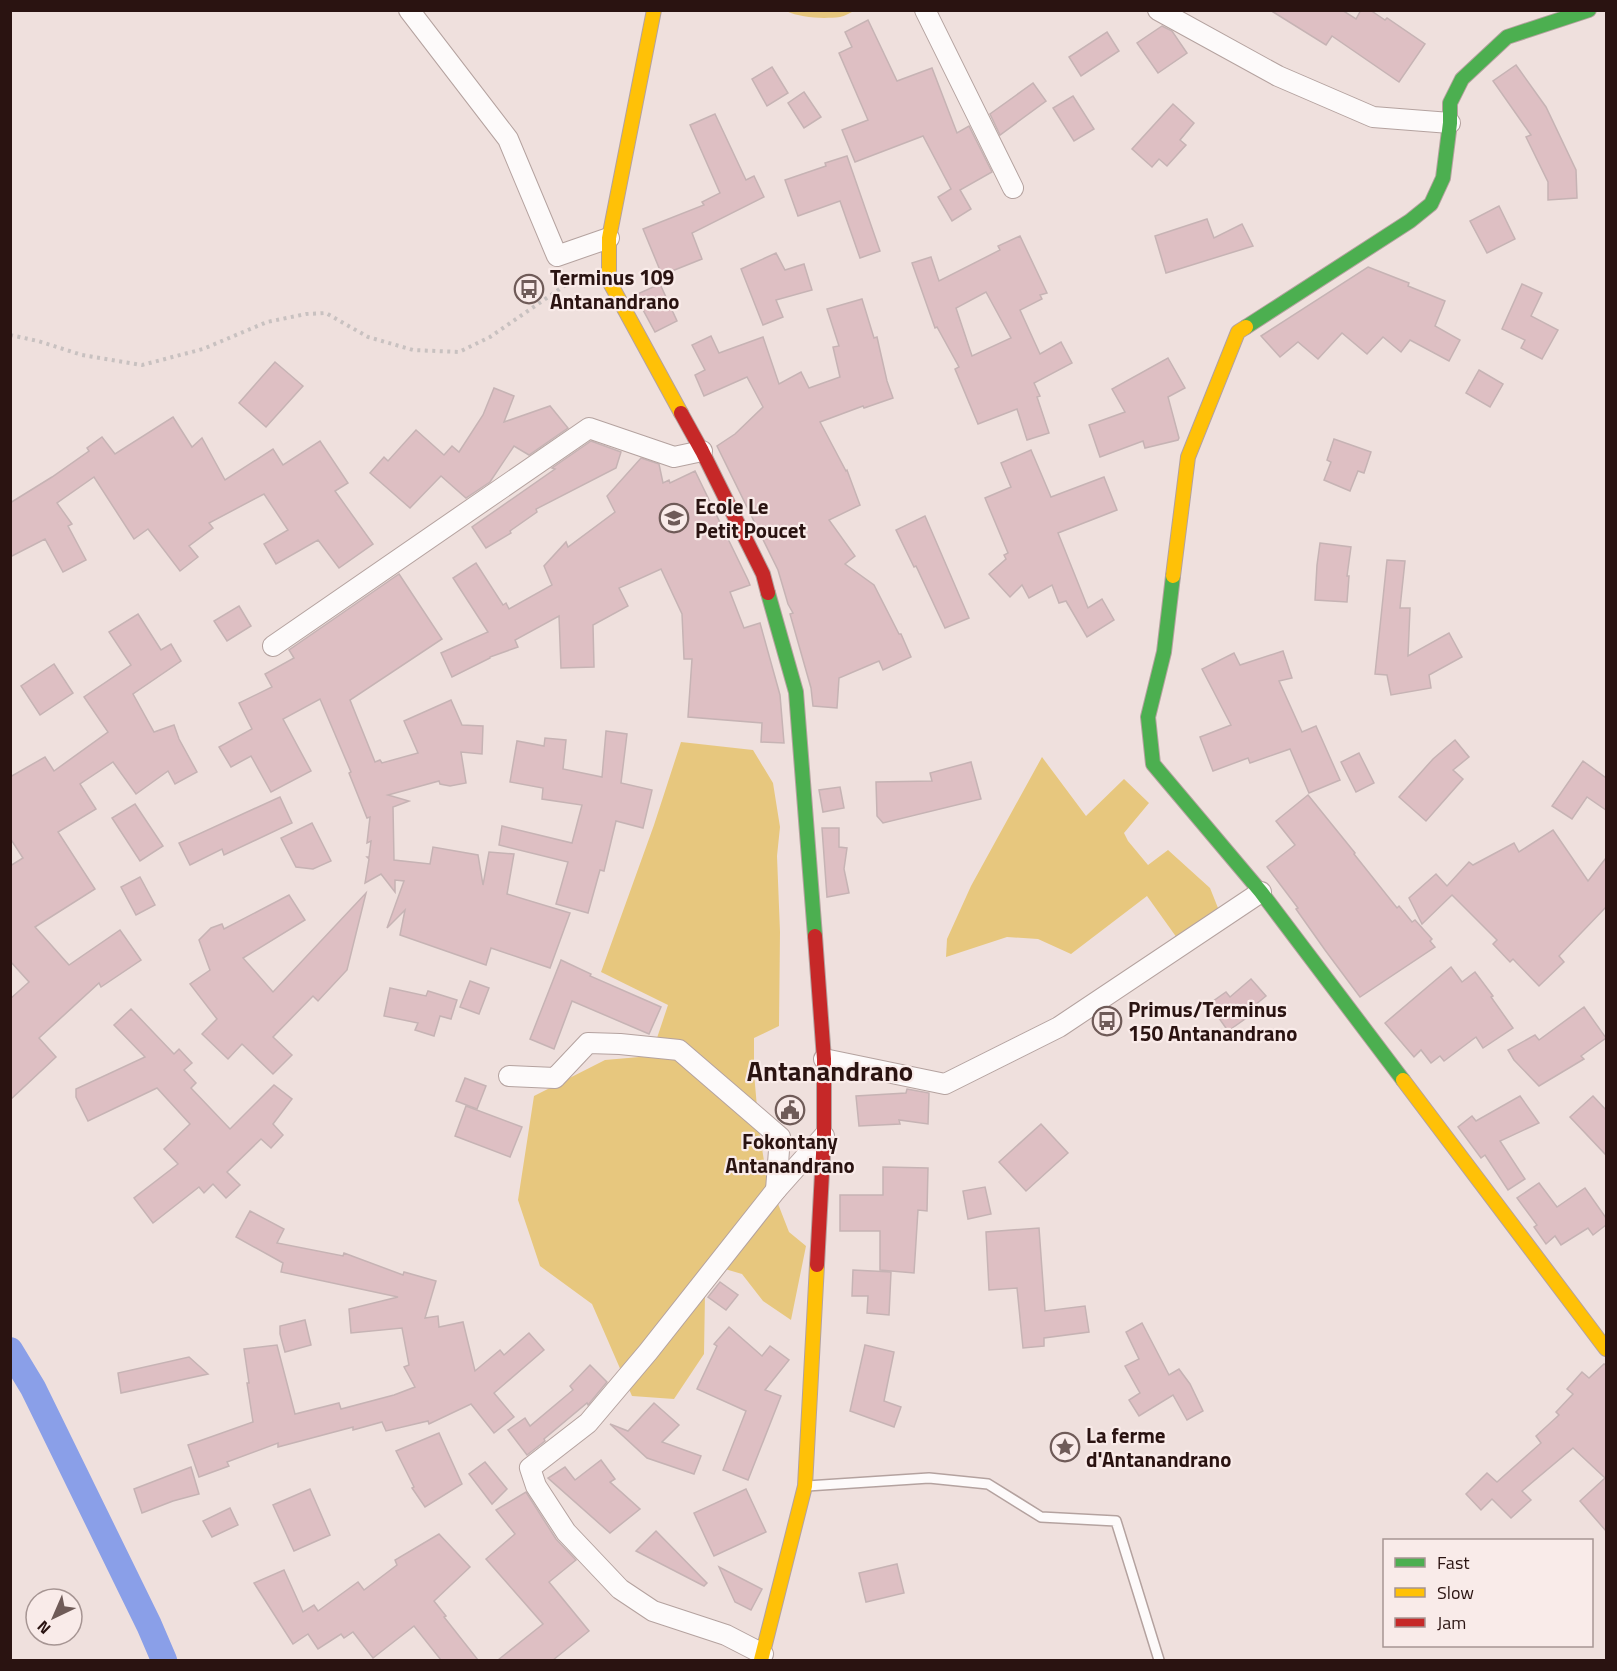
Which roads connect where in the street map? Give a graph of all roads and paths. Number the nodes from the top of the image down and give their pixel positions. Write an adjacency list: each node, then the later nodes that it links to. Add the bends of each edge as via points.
1 (409, 10): 10 (street, via 508,140 557,256)
2 (654, 10): 10 (street)
3 (925, 10): 9 (street)
4 (1158, 10): 8 (street, via 1278,76 1373,117)
5 (1589, 10): 7 (street)
6 (1528, 14): 7 (street)
7 (1544, 24): 8 (street, via 1507,38 1462,79 1450,103)
8 (1450, 123): 15 (street, via 1443,178 1431,204 1238,332 1188,457 1164,652 1148,717 1153,764)
9 (1013, 188)
10 (609, 238): 11 (street)
11 (609, 281): 12 (path, via 570,282 490,337 459,352 402,347 368,337 326,313 267,321 202,350 142,365 82,355); 13 (street)
12 (10, 335)
13 (702, 451): 14 (street, via 674,457 589,428); 16 (street, via 763,574 796,692)
14 (273, 646)
15 (1261, 892): 16 (street, via 1059,1028 945,1084); 20 (street)
16 (824, 1059): 18 (street)
17 (509, 1076): 19 (street, via 555,1078 588,1043 679,1050 780,1137)
18 (824, 1136): 19 (street); 21 (street)
19 (776, 1190): 22 (street, via 588,1423 530,1468 536,1486 566,1532 620,1589 653,1611 726,1635)
20 (1606, 1349)
21 (805, 1486): 22 (street); 23 (lane, via 929,1478 988,1484 1041,1517 1116,1521)
22 (762, 1657)
23 (1159, 1660)

